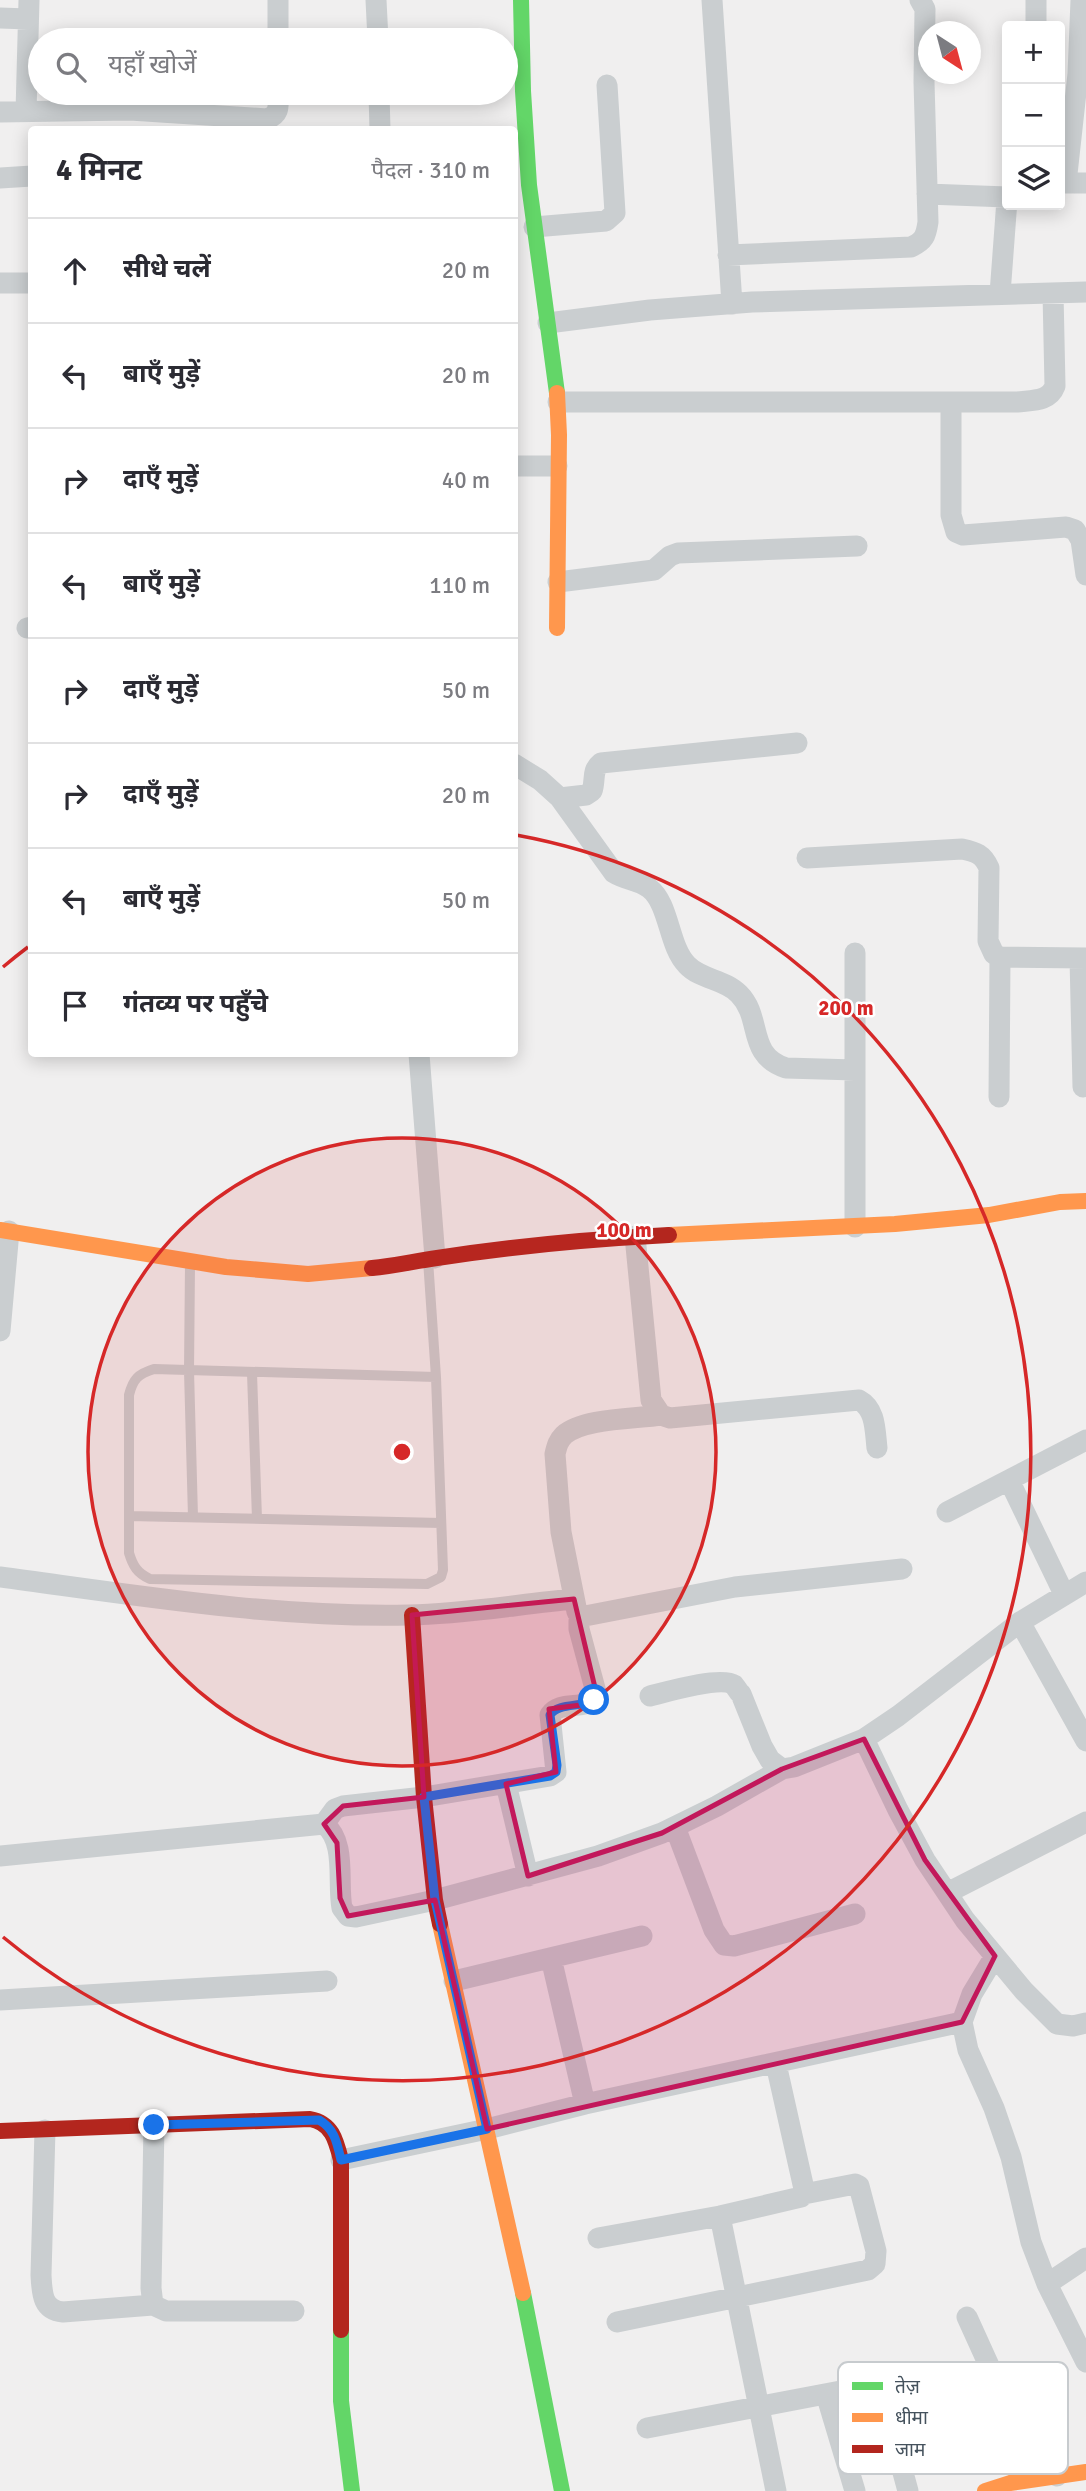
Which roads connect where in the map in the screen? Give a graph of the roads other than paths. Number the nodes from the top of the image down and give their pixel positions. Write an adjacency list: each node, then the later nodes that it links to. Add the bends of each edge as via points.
1 (278, 0): 12 (street)
2 (376, 0): 13 (street)
3 (521, 0): 14 (street)
4 (712, 0): 34 (street)
5 (920, 0): 30 (street, via 925,9)
6 (1036, 0): 10 (street)
7 (1081, 0): 28 (street)
8 (28, 10): 9 (street); 11 (street)
9 (0, 18)
10 (1036, 21)
11 (30, 28)
12 (278, 28)
13 (377, 28)
14 (518, 39)
15 (607, 85): 33 (street, via 614,213 606,221)
16 (28, 98): 20 (street)
17 (278, 105): 22 (street, via 278,111 267,119 130,110)
18 (379, 105): 23 (street)
19 (515, 105): 24 (street)
20 (26, 112): 21 (street); 22 (street)
21 (0, 113)
22 (93, 121)
23 (380, 126)
24 (517, 126)
25 (518, 138): 29 (street)
26 (28, 176): 27 (street)
27 (0, 177)
28 (1070, 183)
29 (522, 186): 33 (street)
30 (927, 194): 31 (street); 34 (street, via 926,235 911,247)
31 (1002, 199)
32 (1006, 210): 39 (street)
33 (534, 227): 41 (street)
34 (728, 255): 40 (street)
35 (28, 282): 36 (street)
36 (0, 283)
37 (1086, 292): 38 (street)
38 (1053, 293): 39 (street); 43 (street, via 1052,394 1017,402)
39 (1000, 294): 40 (street)
40 (732, 303): 41 (street)
41 (548, 323): 42 (street)
42 (558, 402): 43 (street); 45 (street)
43 (951, 402): 47 (street, via 951,515 956,532 1066,527 1075,530 1081,540)
44 (518, 466): 45 (street)
45 (557, 466): 48 (street)
46 (857, 546): 48 (street, via 678,552 654,570)
47 (1086, 575)
48 (558, 582): 49 (street)
49 (557, 628)
50 (797, 743): 52 (street, via 601,763 596,767 592,791)
51 (518, 766): 52 (street)
52 (560, 798): 59 (street, via 614,873 650,889 657,898 686,965 740,995 765,1057 786,1068)
53 (807, 858): 55 (street, via 976,852 985,857 989,868 988,941)
54 (855, 953): 59 (street)
55 (1000, 957): 56 (street); 61 (street)
56 (1083, 958): 58 (street)
57 (419, 1057): 66 (street)
58 (1084, 1060): 60 (street)
59 (855, 1070): 63 (street)
60 (1083, 1087)
61 (999, 1097)
62 (1086, 1201): 63 (street)
63 (855, 1227): 65 (street)
64 (4, 1231): 67 (street); 68 (street)
65 (635, 1236): 66 (street); 72 (street, via 650,1400)
66 (432, 1259): 67 (street, via 308,1274); 71 (lane)
67 (190, 1261): 69 (lane)
68 (0, 1331)
69 (189, 1371): 70 (lane); 77 (lane, via 154,1369 140,1373 132,1382); 78 (lane)
70 (252, 1373): 71 (lane); 79 (lane)
71 (436, 1377): 80 (lane)
72 (661, 1415): 74 (street, via 670,1418 859,1400 871,1411); 85 (street, via 580,1426 558,1442 561,1532)
73 (1086, 1440): 75 (street)
74 (877, 1448)
75 (1009, 1480): 76 (street); 84 (street)
76 (947, 1512)
77 (129, 1516): 78 (lane); 80 (lane, via 129,1553 141,1574 150,1579 427,1584 443,1570)
78 (193, 1517): 79 (lane)
79 (257, 1519): 80 (lane)
80 (441, 1523)
81 (902, 1569): 87 (street, via 682,1596 593,1613)
82 (0, 1577): 86 (street, via 229,1606)
83 (1086, 1582): 84 (street)
84 (1064, 1594): 88 (street)
85 (574, 1599): 86 (street); 87 (street)
86 (412, 1615): 94 (street)
87 (579, 1621): 93 (street, via 597,1696 589,1704 557,1708 550,1715 556,1772)
88 (1020, 1622): 90 (street); 91 (street)
89 (650, 1696): 92 (street, via 712,1683 734,1685 770,1760)
90 (864, 1739): 92 (street); 100 (street, via 898,1810)
91 (1086, 1741)
92 (782, 1769): 97 (street)
93 (506, 1784): 94 (street); 99 (street)
94 (424, 1797): 96 (street, via 343,1806); 101 (street)
95 (1086, 1822): 100 (street)
96 (324, 1824): 98 (street); 101 (street, via 337,1843 340,1898 348,1916)
97 (676, 1827): 99 (street); 102 (street, via 713,1930 724,1945)
98 (0, 1856)
99 (528, 1876): 101 (street)
100 (947, 1893): 104 (street)
101 (435, 1900): 107 (street)
102 (855, 1914)
103 (642, 1936): 105 (street)
104 (995, 1956): 109 (street, via 972,1994); 110 (street, via 1057,2024)
105 (551, 1958): 107 (street); 112 (street)
106 (327, 1981): 108 (street)
107 (454, 1981): 114 (street)
108 (0, 2000)
109 (962, 2022): 111 (street); 122 (street, via 968,2050 1011,2157 1031,2242)
110 (1086, 2023)
111 (776, 2064): 112 (street); 118 (street)
112 (585, 2104): 114 (street)
113 (154, 2125): 115 (street); 117 (street, via 319,2120 334,2133); 124 (street)
114 (487, 2129): 117 (street); 139 (street)
115 (45, 2130): 116 (street); 124 (street, via 41,2275 47,2306 63,2312)
116 (0, 2131)
117 (341, 2160): 138 (street, via 341,2401)
118 (804, 2194): 119 (street); 123 (street, via 859,2186 876,2251 875,2264 868,2270)
119 (720, 2216): 120 (street); 123 (street)
120 (598, 2238)
121 (1086, 2258): 122 (street)
122 (1047, 2284): 129 (street)
123 (736, 2299): 127 (street); 132 (street)
124 (153, 2305): 125 (street, via 166,2311)
125 (294, 2311)
126 (967, 2317): 128 (street)
127 (617, 2322)
128 (987, 2362)
129 (1086, 2362)
130 (838, 2392): 131 (street)
131 (826, 2394): 132 (street); 134 (street)
132 (759, 2408): 133 (street); 140 (street)
133 (647, 2428)
134 (838, 2434)
135 (850, 2474): 141 (street)
136 (903, 2474): 142 (street)
137 (1074, 2478): 143 (street, via 1010,2483)
138 (352, 2491)
139 (562, 2491)
140 (775, 2491)
141 (855, 2491)
142 (908, 2491)
143 (985, 2491)

